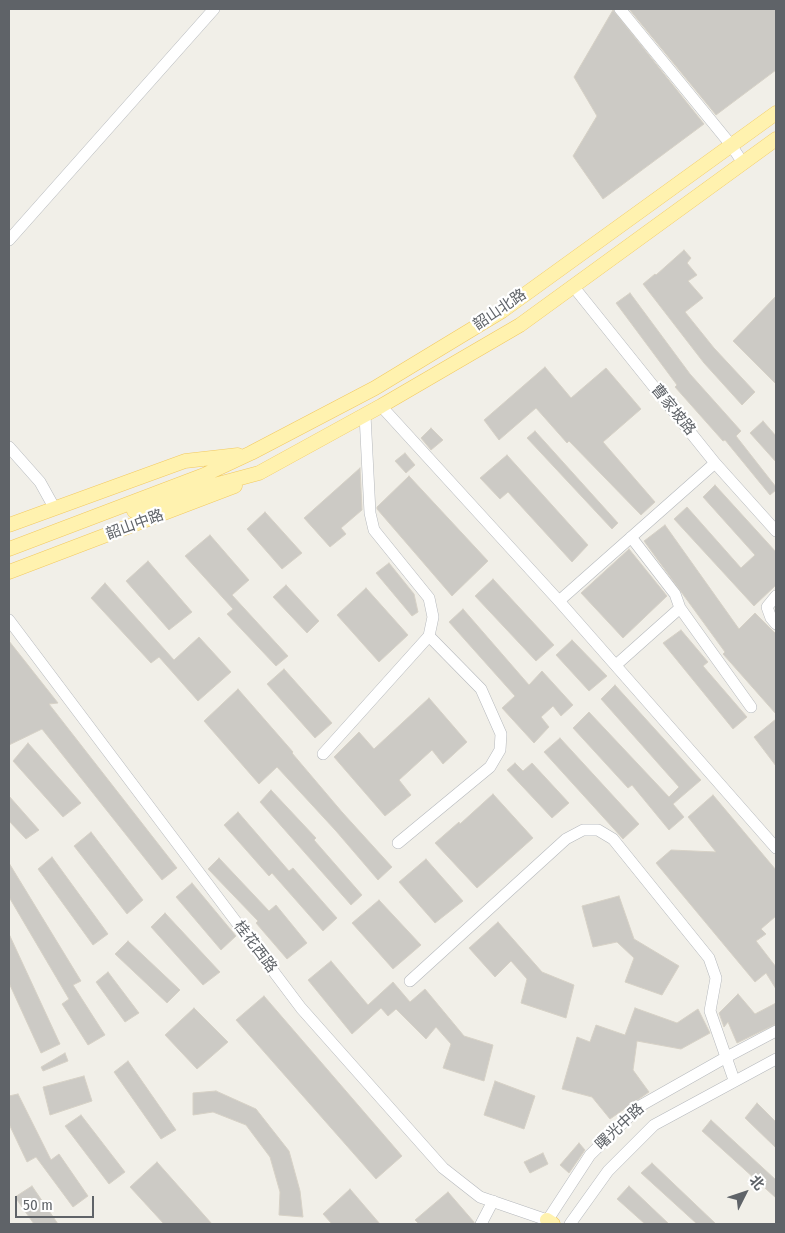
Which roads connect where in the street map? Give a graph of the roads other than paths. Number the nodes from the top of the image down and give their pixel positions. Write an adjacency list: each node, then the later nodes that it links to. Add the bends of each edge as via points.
1 (214, 9): 7 (street)
2 (625, 10): 5 (street)
3 (776, 113): 5 (main road, 韶山北路)
4 (776, 139): 6 (main road, 韶山北路)
5 (731, 145): 6 (street); 12 (main road, 韶山北路, via 502,311 376,388)
6 (743, 163): 8 (main road, 韶山北路)
7 (9, 240)
8 (573, 286): 9 (main road, 韶山北路, via 520,325); 13 (street, 曹家坡路)
9 (382, 406): 10 (main road, 韶山北路); 24 (street)
10 (365, 415): 14 (main road, 韶山北路); 28 (street, via 370,512 374,530 428,598 434,617)
11 (9, 447): 16 (street, via 40,482)
12 (252, 453): 15 (main road, 韶山北路); 16 (main road, via 185,461)
13 (715, 463): 18 (street, 曹家坡路); 19 (street)
14 (259, 473): 15 (main road, 韶山北路); 22 (main road, 韶山中路, via 232,488)
15 (206, 481): 20 (main road, 韶山中路); 21 (main road, 韶山中路)
16 (55, 509): 17 (main road)
17 (9, 525)
18 (776, 531)
19 (631, 537): 24 (street); 25 (street, via 675,594)
20 (9, 549)
21 (9, 557)
22 (9, 572)
23 (776, 596): 27 (street, via 767,607)
24 (559, 601): 29 (street)
25 (680, 608): 29 (street); 30 (street)
26 (9, 620): 39 (street, 桂花西路, via 301,1008 443,1168 480,1197)
27 (776, 624)
28 (429, 636): 31 (street); 32 (street, via 481,689 500,734 500,750 490,767)
29 (616, 665): 33 (street)
30 (751, 707)
31 (323, 754)
32 (398, 843)
33 (776, 848)
34 (410, 981): 36 (street, via 566,839 583,830 598,830 613,839 709,958 716,978 710,1011)
35 (776, 1031): 36 (street, 曙光中路)
36 (726, 1057): 38 (street); 40 (street, 曙光中路, via 640,1106 590,1155)
37 (776, 1059): 38 (street, 曙光中路)
38 (734, 1080): 42 (street, 曙光中路, via 654,1126 608,1171)
39 (493, 1201): 40 (street, 桂花西路); 41 (street)
40 (548, 1223)
41 (481, 1224)
42 (570, 1224)

